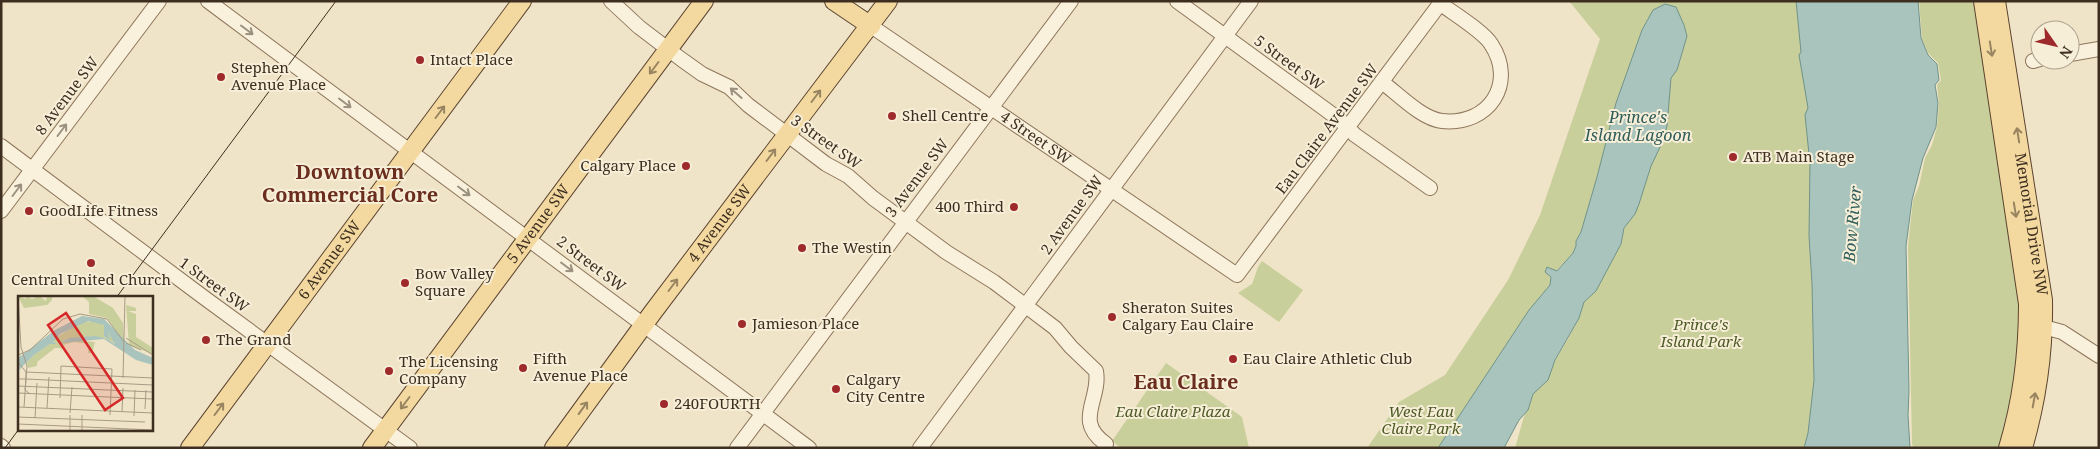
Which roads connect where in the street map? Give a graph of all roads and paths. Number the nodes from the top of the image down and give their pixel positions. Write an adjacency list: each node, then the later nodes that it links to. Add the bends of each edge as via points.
1 (159, 1): 25 (street, 8 Avenue SW, one-way to 1)
2 (208, 1): 24 (street, 2 Street SW, one-way to 24)
3 (522, 1): 24 (main road, 6 Avenue SW, one-way to 3)
4 (612, 1): 16 (street, 3 Street SW)
5 (704, 1): 16 (main road, 5 Avenue SW)
6 (834, 1): 14 (main road, 4 Street SW)
7 (888, 1): 14 (main road, 4 Avenue SW)
8 (1071, 1): 20 (street, 3 Avenue SW)
9 (1177, 1): 15 (street, 5 Street SW)
10 (1251, 1): 15 (street, 2 Avenue SW)
11 (1983, 1): 34 (main road, Memorial Drive NW, one-way to 34)
12 (1996, 1): 34 (main road, Memorial Drive NW, one-way to 12, via 2042,283)
13 (1442, 2): 19 (street, Eau Claire Avenue SW); 19 (street, via 1490,42 1496,53 1500,70 1499,90 1491,104 1479,115 1442,121 1427,117)
14 (870, 26): 20 (street, 4 Street SW); 22 (main road, 4 Avenue SW, one-way to 14)
15 (1224, 36): 21 (street, 5 Street SW); 26 (street, 2 Avenue SW)
16 (669, 49): 22 (street, 3 Street SW, one-way to 16, via 729,87 702,74); 30 (main road, 5 Avenue SW, one-way to 30)
17 (2099, 49): 18 (street)
18 (2080, 52)
19 (1382, 82): 21 (street, Eau Claire Avenue SW)
20 (992, 107): 26 (street, 4 Street SW); 29 (street, 3 Avenue SW)
21 (1348, 128): 27 (street, 5 Street SW); 31 (street, Eau Claire Avenue SW)
22 (787, 134): 29 (street, 3 Street SW); 33 (main road, 4 Avenue SW, one-way to 22)
23 (1, 146): 25 (street, 1 Street SW)
24 (410, 151): 30 (street, 2 Street SW, one-way to 30); 35 (main road, 6 Avenue SW)
25 (32, 169): 28 (street, 8 Avenue SW, one-way to 25); 35 (street, 1 Street SW)
26 (1111, 188): 31 (street, 4 Street SW); 32 (street, 2 Avenue SW)
27 (1430, 188)
28 (1, 211)
29 (906, 222): 32 (street, 3 Street SW); 37 (street, 3 Avenue SW)
30 (528, 238): 33 (street, 2 Street SW, one-way to 33); 38 (main road, 5 Avenue SW, one-way to 38)
31 (1237, 275)
32 (1024, 306): 39 (street, 3 Street SW, via 1055,328 1096,371 1089,421 1094,435); 46 (street, 2 Avenue SW)
33 (644, 324): 37 (street, 2 Street SW); 43 (main road, 4 Avenue SW, one-way to 33)
34 (2036, 325): 36 (street, via 2062,332); 47 (main road, Memorial Drive NW); 48 (main road, Memorial Drive NW, one-way to 34, via 2034,401)
35 (267, 344): 38 (street, 1 Street SW); 40 (main road, 6 Avenue SW, one-way to 35)
36 (2099, 356)
37 (763, 413): 44 (street, 3 Avenue SW); 45 (street, 2 Street SW)
38 (385, 429): 41 (main road, 5 Avenue SW); 42 (street, 1 Street SW)
39 (1106, 444)
40 (190, 448)
41 (372, 448)
42 (410, 448)
43 (554, 448)
44 (737, 448)
45 (809, 448)
46 (920, 448)
47 (2008, 448)
48 (2023, 448)

